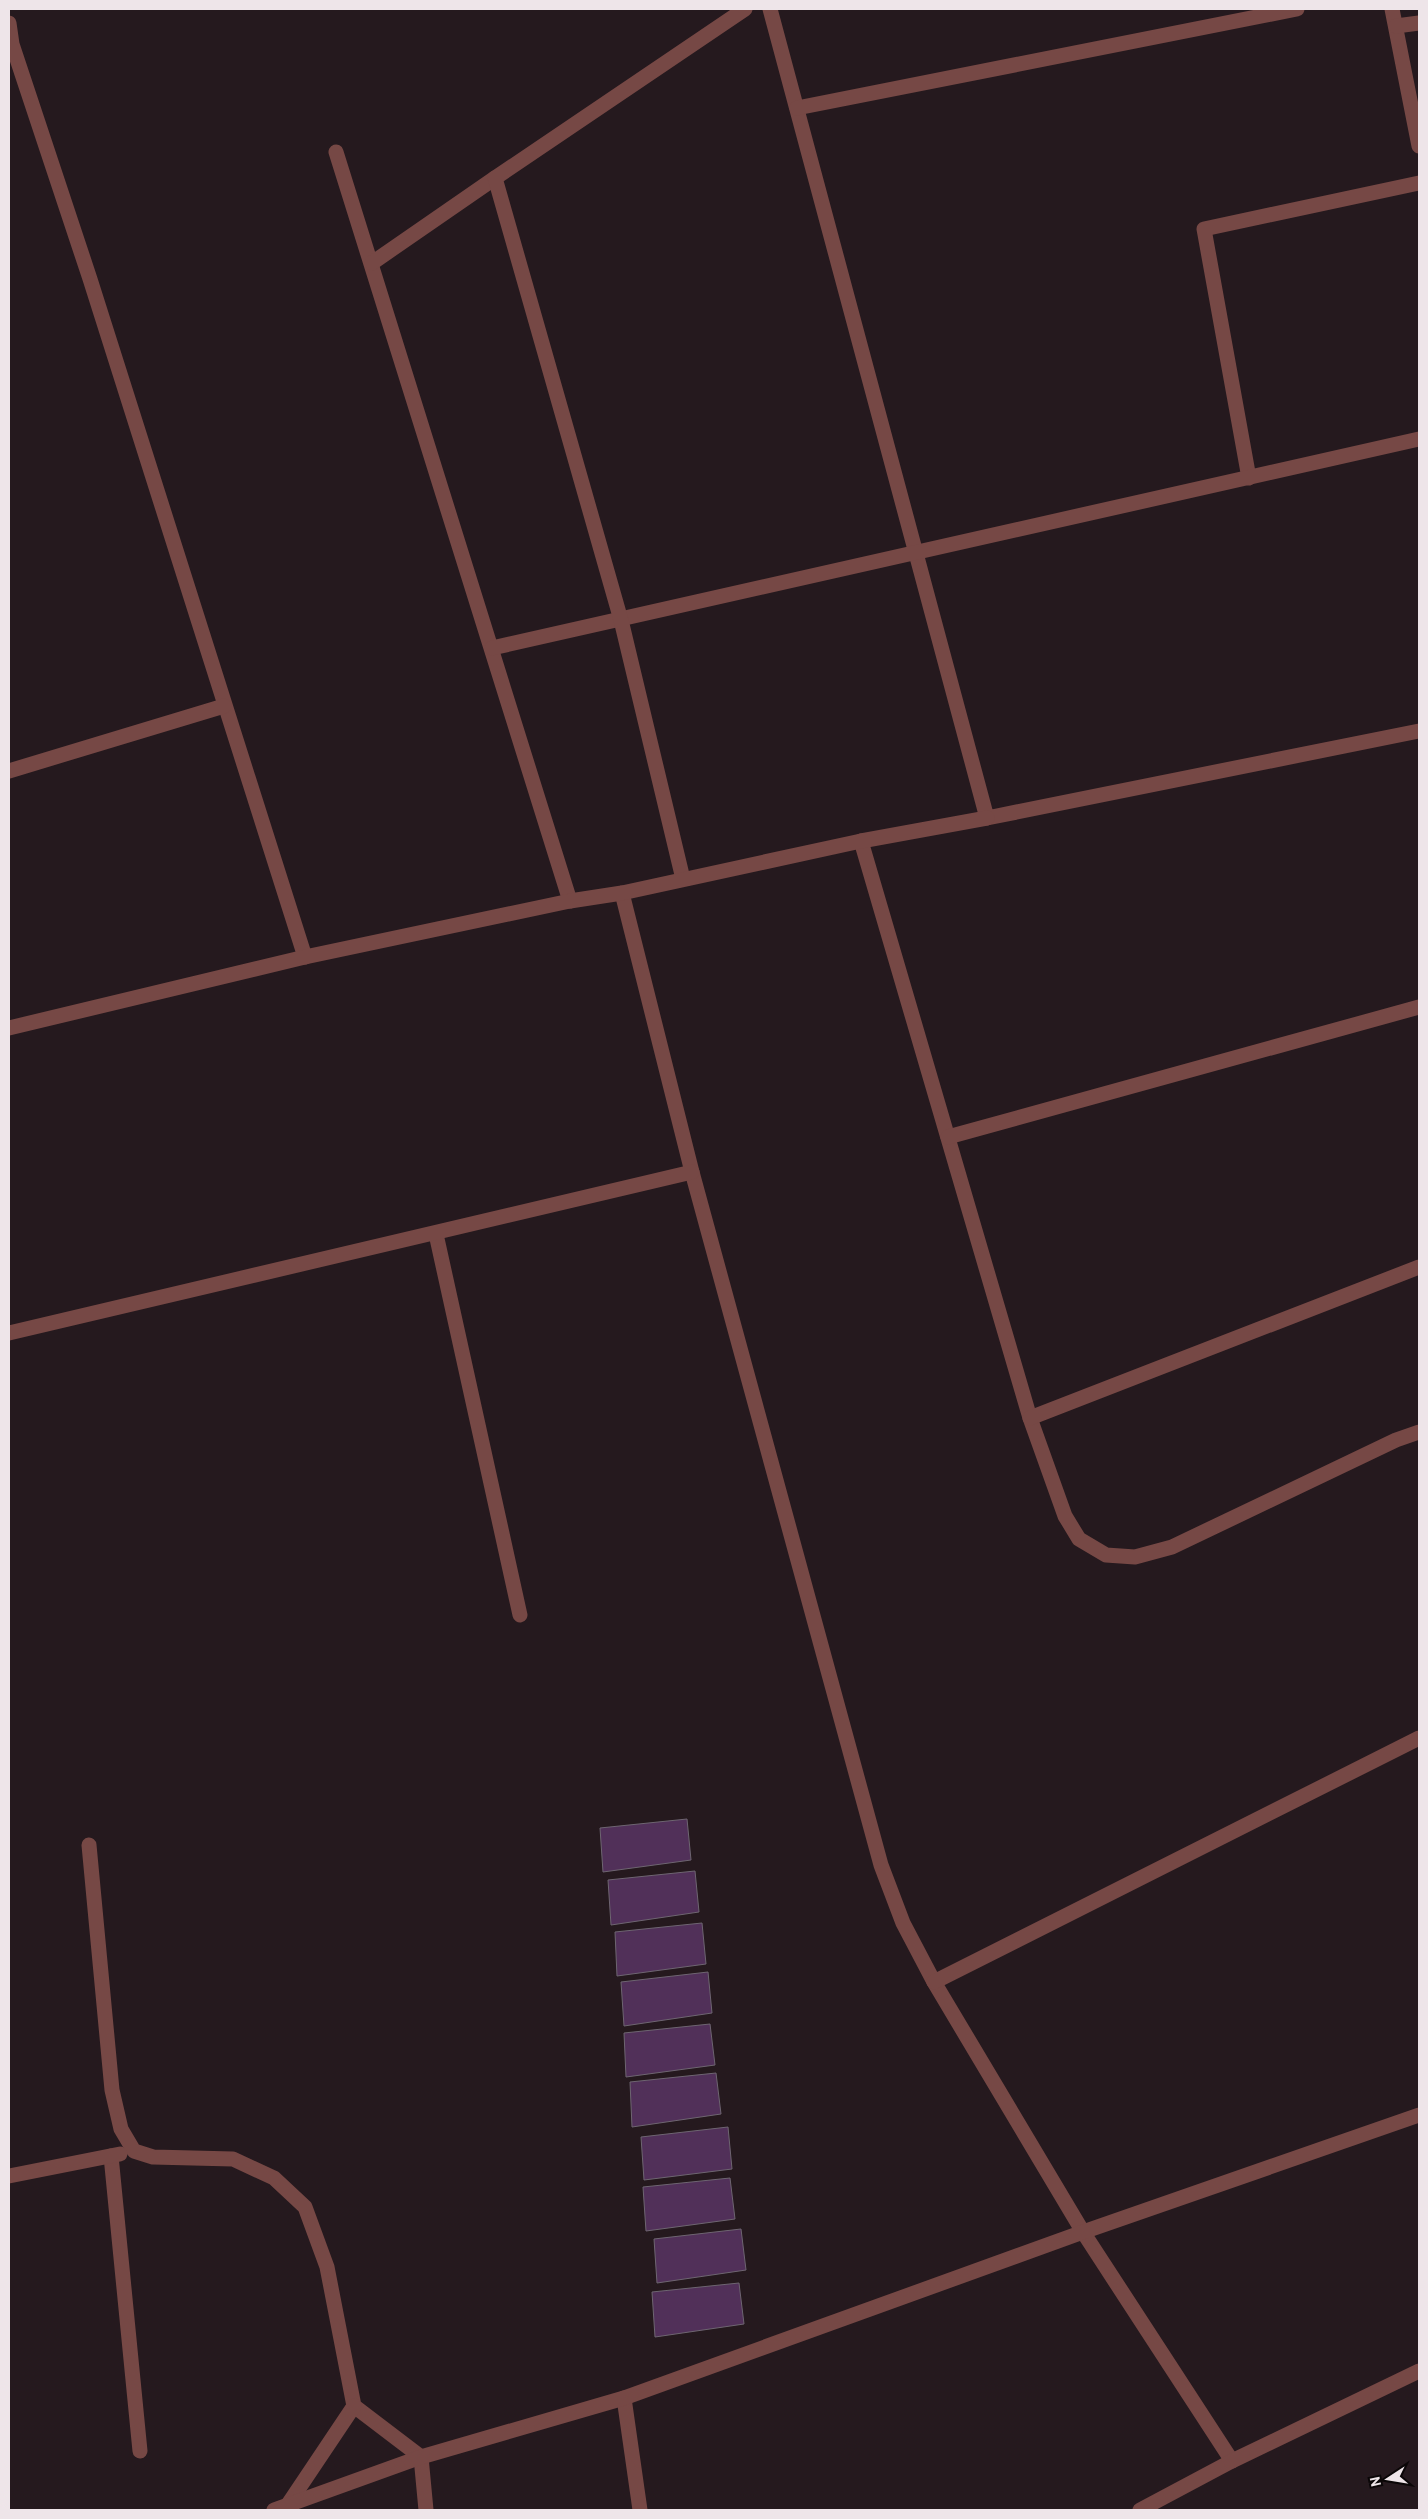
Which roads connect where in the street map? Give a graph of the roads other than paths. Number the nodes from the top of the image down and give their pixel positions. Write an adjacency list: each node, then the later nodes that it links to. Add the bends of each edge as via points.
1 (744, 9): 11 (street)
2 (770, 9): 8 (street)
3 (1297, 9): 8 (street)
4 (1392, 9): 7 (street)
5 (1419, 22): 7 (street)
6 (9, 23): 19 (street, via 12,44 90,279)
7 (1396, 26): 9 (street)
8 (797, 108): 16 (street)
9 (1419, 146)
10 (336, 152): 13 (street)
11 (495, 178): 13 (street); 17 (street)
12 (1419, 183): 15 (street, via 1204,229)
13 (372, 263): 18 (street)
14 (1419, 439): 15 (street)
15 (1250, 478): 16 (street)
16 (917, 553): 17 (street); 22 (street)
17 (621, 620): 18 (street); 24 (street)
18 (492, 648): 26 (street)
19 (224, 706): 21 (street); 27 (street)
20 (1419, 731): 22 (street)
21 (9, 771)
22 (987, 818): 23 (street)
23 (861, 841): 24 (street); 30 (street)
24 (683, 879): 25 (street)
25 (622, 893): 26 (street); 31 (street)
26 (570, 901): 27 (street)
27 (305, 957): 29 (street)
28 (1419, 1007): 30 (street)
29 (9, 1028)
30 (948, 1137): 35 (street)
31 (692, 1172): 32 (street); 40 (street, via 881,1865 903,1923)
32 (436, 1234): 34 (street); 37 (street)
33 (1419, 1267): 35 (street)
34 (9, 1333)
35 (1030, 1418): 36 (street, via 1065,1516 1079,1540 1106,1555 1135,1557 1172,1547)
36 (1419, 1432)
37 (520, 1615)
38 (1419, 1738): 40 (street)
39 (89, 1845): 42 (street, via 112,2090 121,2129)
40 (934, 1982): 45 (street)
41 (1419, 2114): 45 (street)
42 (134, 2151): 43 (street); 48 (street, via 153,2157 233,2160 274,2178 305,2207 327,2267)
43 (111, 2156): 44 (street); 49 (street)
44 (9, 2176)
45 (1083, 2232): 47 (street); 51 (street)
46 (1419, 2371): 51 (street)
47 (624, 2398): 50 (street); 54 (street)
48 (354, 2406): 50 (street); 52 (street)
49 (140, 2451)
50 (421, 2457): 52 (street); 53 (street)
51 (1232, 2461): 55 (street)
52 (280, 2508)
53 (426, 2510)
54 (640, 2510)
55 (1140, 2510)

